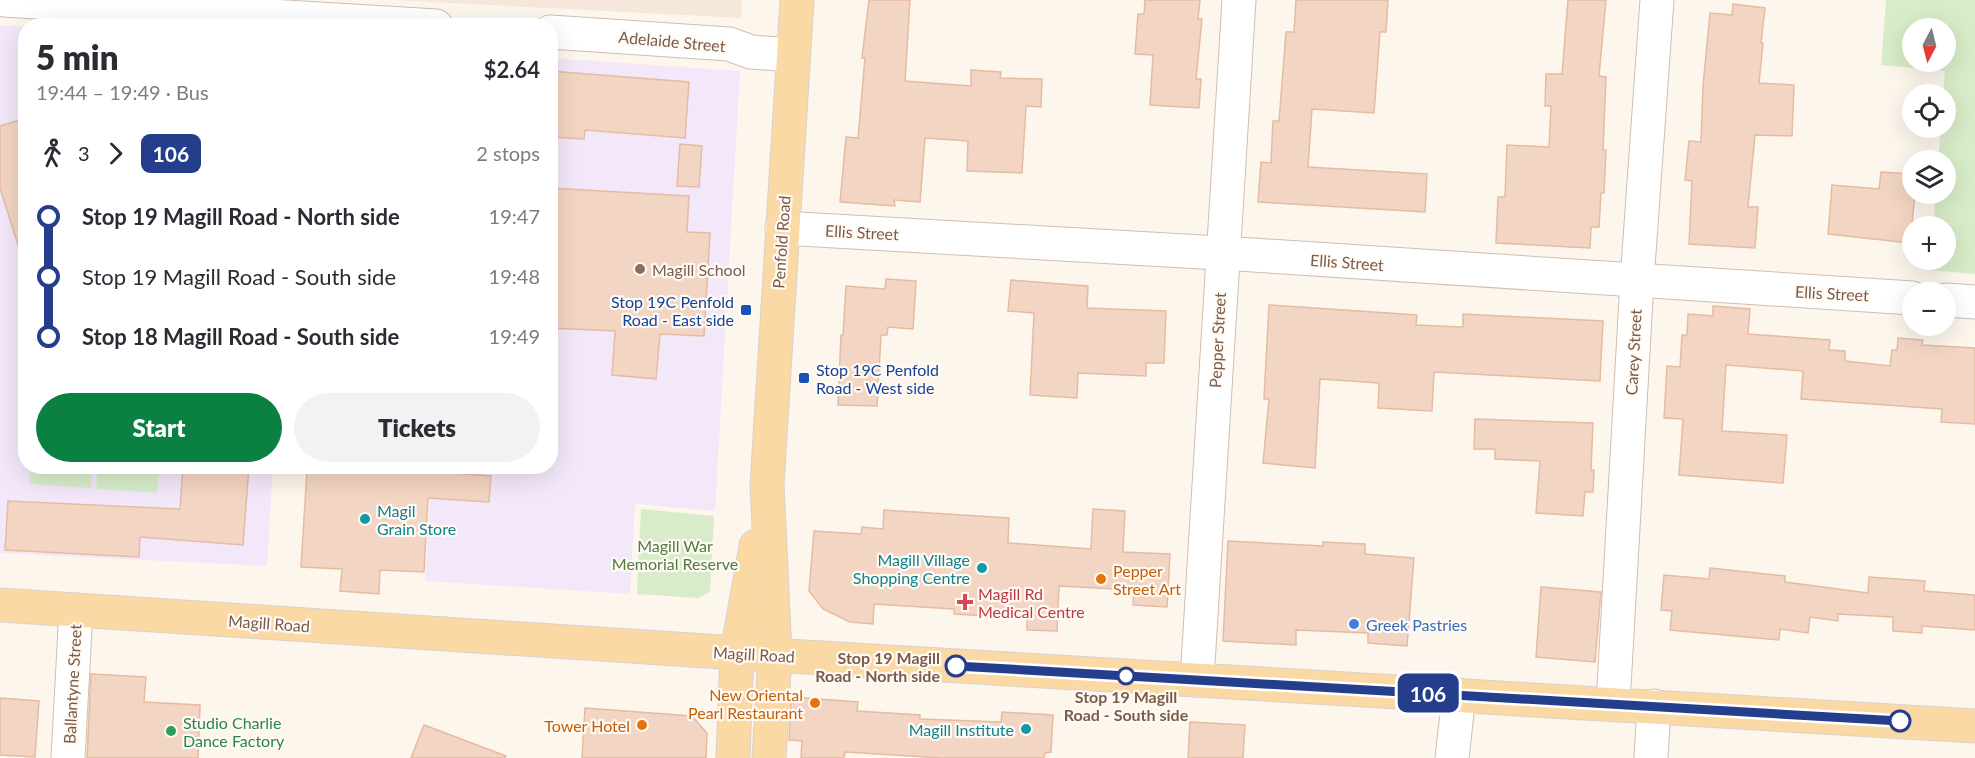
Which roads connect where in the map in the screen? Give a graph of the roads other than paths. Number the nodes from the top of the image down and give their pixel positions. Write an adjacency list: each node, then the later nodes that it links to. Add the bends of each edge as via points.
1 (4, 0): 5 (street)
2 (797, 0): 7 (main road, Penfold Road)
3 (1239, 0): 9 (street, Pepper Street)
4 (1657, 0): 10 (street, Carey Street)
5 (303, 18)
6 (558, 33): 7 (street, Adelaide Street, via 729,44 751,51)
7 (793, 55): 8 (main road, Penfold Road)
8 (782, 228): 9 (street, Ellis Street); 14 (main road, Penfold Road)
9 (1222, 253): 10 (street, Ellis Street); 19 (street, Pepper Street)
10 (1637, 281): 11 (street, Ellis Street); 21 (street, Carey Street)
11 (1902, 297)
12 (1956, 301): 13 (street)
13 (1975, 302)
14 (767, 485): 17 (main road, Penfold Road); 18 (main road, Penfold Road)
15 (0, 605): 16 (main road, Magill Road)
16 (76, 610): 17 (main road, Magill Road); 24 (street, Ballantyne Street)
17 (737, 653): 18 (main road, Magill Road); 25 (main road, Penfold Road)
18 (775, 655): 19 (main road, Magill Road); 26 (main road, Penfold Road)
19 (1197, 680): 20 (main road, Magill Road)
20 (1459, 695): 21 (main road, Magill Road); 27 (street)
21 (1613, 704): 22 (main road, Magill Road)
22 (1654, 706): 23 (main road, Magill Road); 28 (street)
23 (1975, 726)
24 (68, 758)
25 (733, 758)
26 (768, 758)
27 (1452, 758)
28 (1651, 758)

